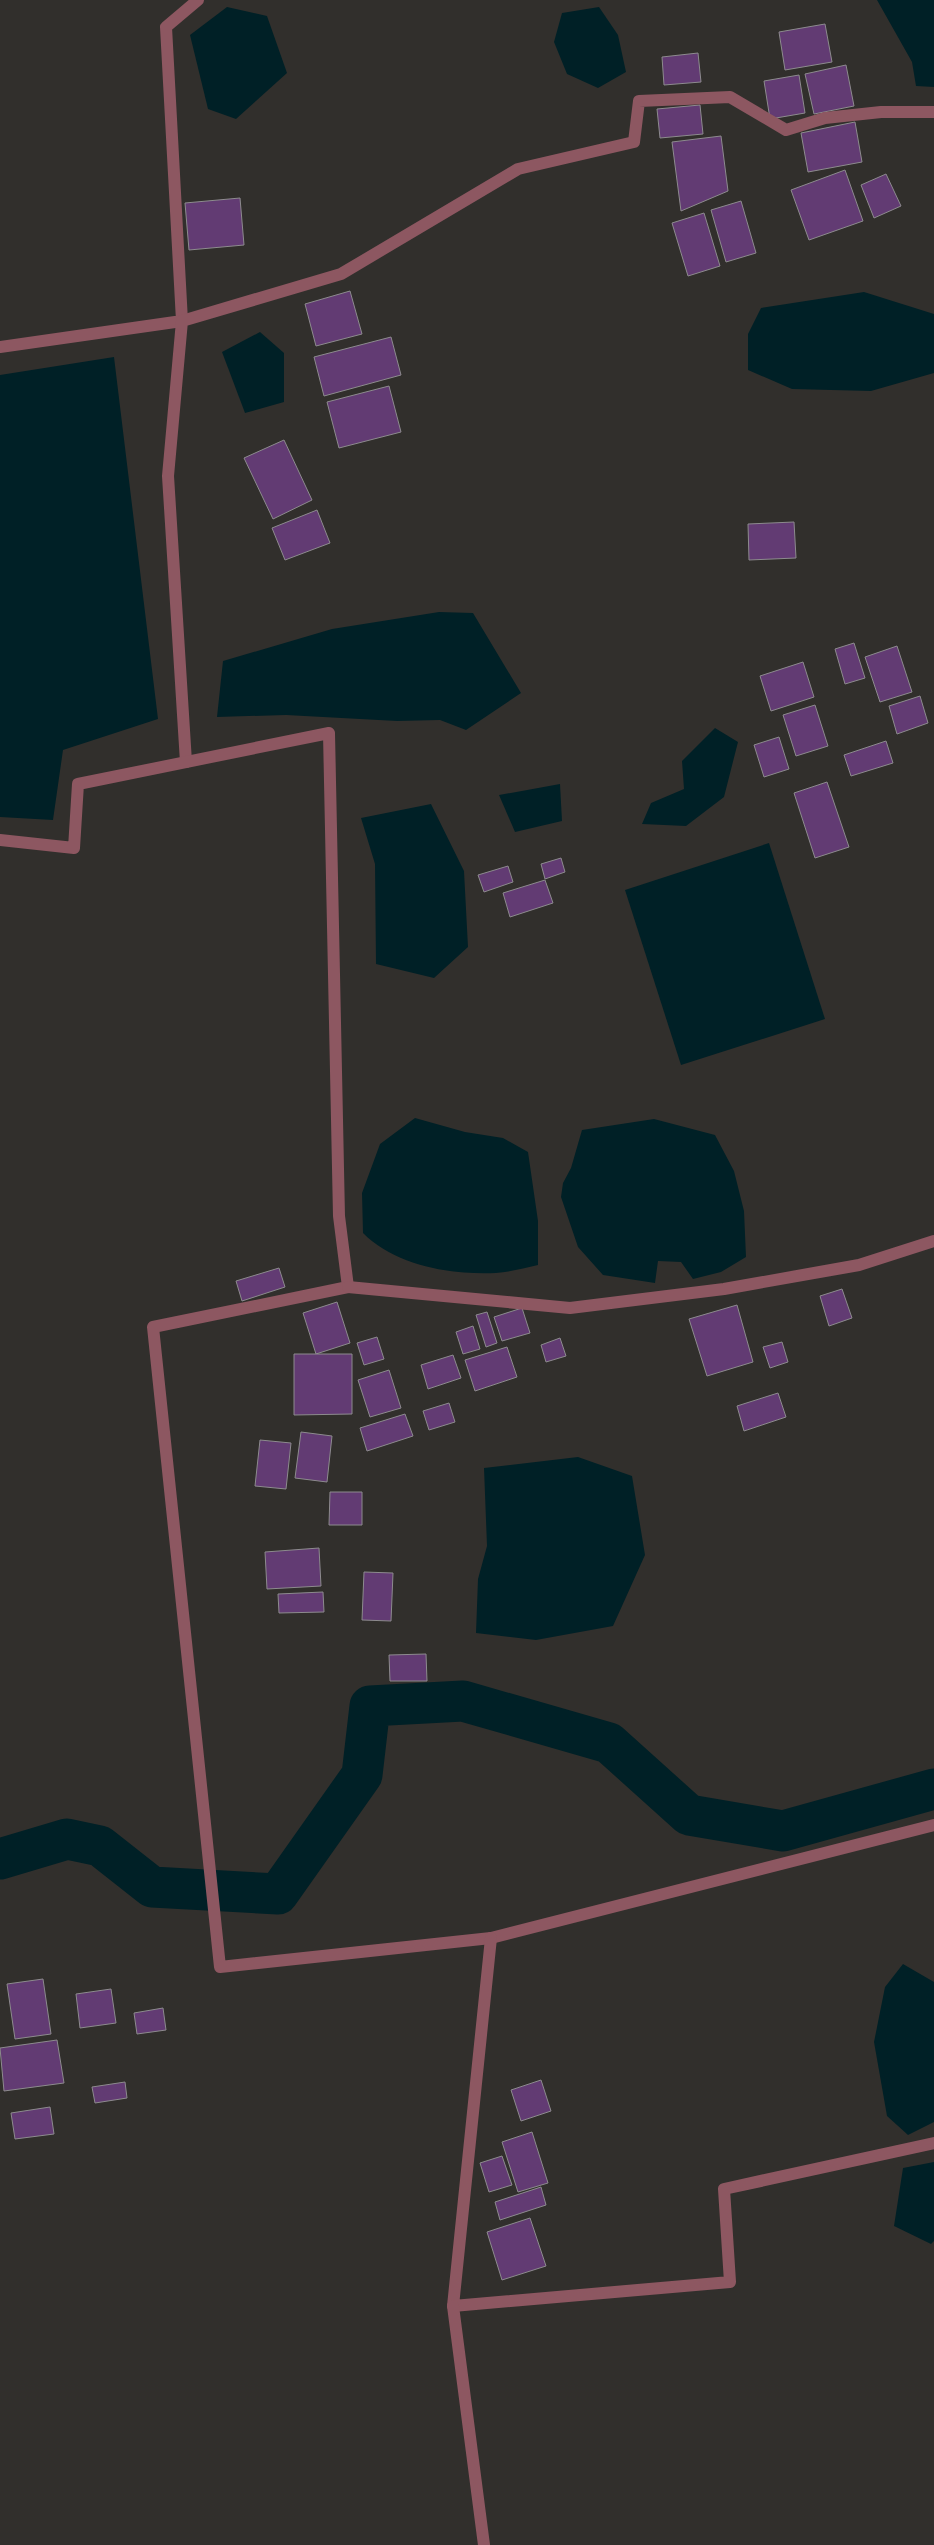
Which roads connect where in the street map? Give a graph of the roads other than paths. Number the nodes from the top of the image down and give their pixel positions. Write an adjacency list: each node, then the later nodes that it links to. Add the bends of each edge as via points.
1 (198, 0): 3 (street, via 166,27)
2 (934, 112): 3 (street, via 881,112 825,118 786,130 730,97 639,101 634,142 518,169 341,274)
3 (182, 321): 4 (street); 5 (street, via 168,476)
4 (0, 347)
5 (186, 762): 6 (street, via 78,784 74,848); 8 (street, via 329,732 338,1216)
6 (0, 840)
7 (934, 1241): 8 (street, via 859,1265 724,1289 570,1308)
8 (348, 1287): 10 (street, via 153,1327 220,1967)
9 (934, 1825): 10 (street)
10 (491, 1938): 12 (street)
11 (934, 2143): 12 (street, via 724,2188 730,2282)
12 (453, 2306): 13 (street)
13 (484, 2545)

